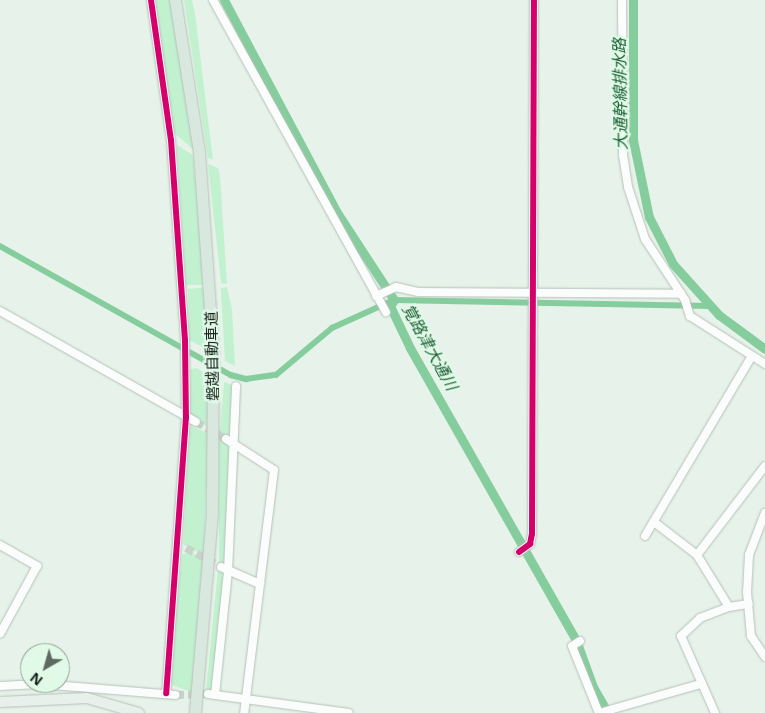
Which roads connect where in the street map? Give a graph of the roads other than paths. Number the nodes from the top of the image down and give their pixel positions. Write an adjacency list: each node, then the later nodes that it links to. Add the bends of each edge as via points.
1 (151, 0): 14 (street, via 171,140 185,343)
2 (175, 0): 42 (highway, 磐越自動車道, via 199,152 213,352 208,575)
3 (213, 0): 7 (street)
4 (534, 0): 6 (street)
5 (622, 0): 8 (street, via 623,155 628,187 645,238)
6 (532, 294): 7 (street, via 418,292 393,288); 8 (street); 25 (street)
7 (378, 296): 10 (street)
8 (683, 297): 11 (street, via 689,312)
9 (0, 311): 14 (street)
10 (386, 312)
11 (752, 356): 12 (street); 20 (street)
12 (765, 364)
13 (236, 386): 17 (street)
14 (186, 417): 15 (street); 22 (street)
15 (196, 422)
16 (226, 439): 17 (street)
17 (235, 444): 28 (street); 29 (street, via 274,470)
18 (765, 466): 26 (street)
19 (765, 513): 30 (street, via 749,555)
20 (654, 522): 21 (street); 26 (street)
21 (646, 536)
22 (178, 544): 24 (street); 37 (street)
23 (0, 545): 32 (street, via 37,566)
24 (186, 548)
25 (523, 549)
26 (697, 555): 31 (street)
27 (221, 567): 28 (street)
28 (228, 571): 29 (street); 39 (street, via 211,695)
29 (260, 584): 39 (street)
30 (749, 604): 31 (street); 34 (street, via 751,636)
31 (728, 606): 35 (street, via 700,618 681,636)
32 (0, 634)
33 (577, 643): 45 (street, via 582,678)
34 (765, 657)
35 (700, 684): 45 (street); 46 (street)
36 (0, 686): 37 (street, via 40,684)
37 (166, 694): 38 (street)
38 (176, 695)
39 (246, 699): 43 (street); 44 (street)
40 (0, 702): 41 (main road, via 87,698)
41 (139, 713)
42 (194, 713)
43 (244, 713)
44 (349, 713)
45 (600, 713)
46 (715, 713)

